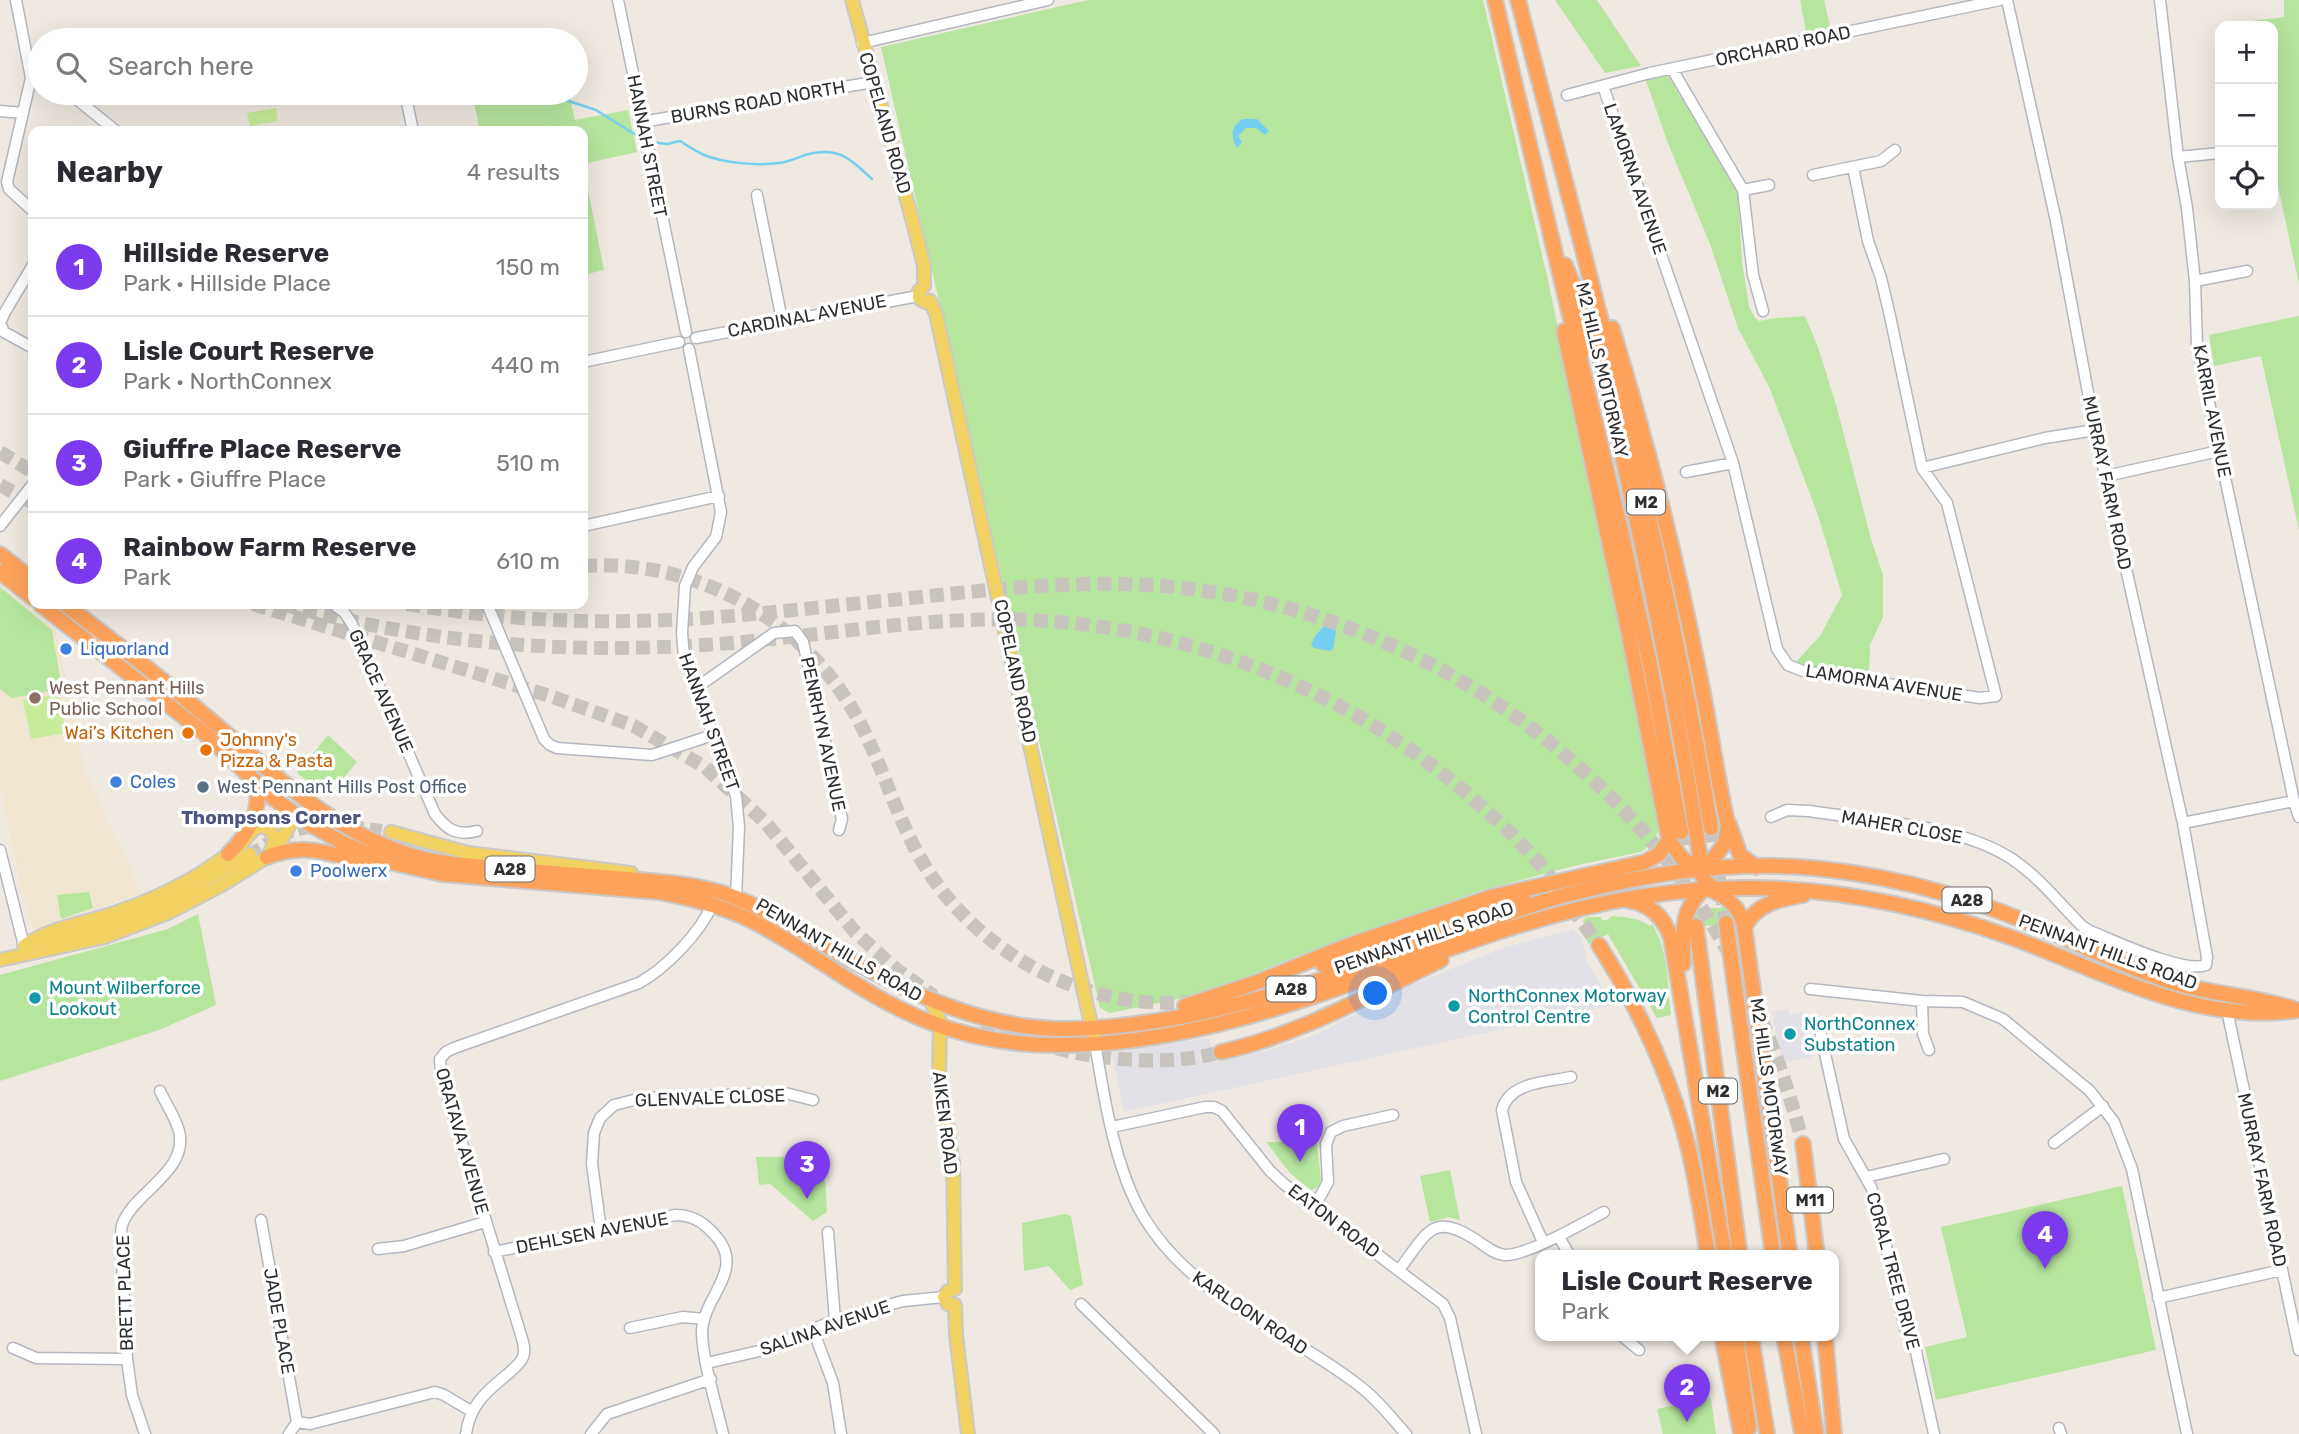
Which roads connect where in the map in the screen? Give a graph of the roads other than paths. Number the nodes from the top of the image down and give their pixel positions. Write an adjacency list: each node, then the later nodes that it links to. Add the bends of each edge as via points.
1 (16, 0): 11 (street)
2 (618, 0): 23 (street, HANNAH STREET)
3 (852, 0): 10 (main road, COPELAND ROAD)
4 (1048, 0): 10 (street)
5 (1495, 0): 26 (highway, M2 HILLS MOTORWAY / M2)
6 (1518, 0): 30 (highway, M2 HILLS MOTORWAY / M2)
7 (2000, 0): 12 (street, ORCHARD ROAD)
8 (2007, 0): 48 (street, MURRAY FARM ROAD)
9 (2160, 0): 27 (street, KARRIL AVENUE)
10 (862, 43): 13 (main road, COPELAND ROAD)
11 (28, 47)
12 (1672, 69): 14 (street, ORCHARD ROAD); 32 (street)
13 (873, 82): 23 (street, BURNS ROAD NORTH); 39 (main road, COPELAND ROAD, via 924,266)
14 (1603, 86): 15 (street, ORCHARD ROAD); 50 (street, LAMORNA AVENUE)
15 (1567, 94)
16 (28, 100): 20 (street)
17 (84, 105): 21 (street)
18 (408, 105): 22 (street)
19 (0, 111): 20 (street)
20 (23, 113): 34 (street, via 7,182 9,190)
21 (110, 126)
22 (412, 126)
23 (643, 126): 42 (street, HANNAH STREET)
24 (1895, 150): 28 (street, via 1881,161)
25 (2215, 153): 27 (street)
26 (1531, 155): 35 (highway, M2 HILLS MOTORWAY / M2); 81 (highway, M2, via 1535,200)
27 (2178, 157): 38 (street, KARRIL AVENUE)
28 (1853, 167): 29 (street); 51 (street, LAMORNA AVENUE)
29 (1814, 175)
30 (1564, 180): 58 (highway); 72 (highway, M2, via 1636,405 1669,534); 77 (highway, M2 HILLS MOTORWAY / M2, via 1658,552)
31 (1769, 185): 32 (street)
32 (1743, 190): 40 (street, via 1753,275)
33 (757, 195): 41 (street)
34 (28, 207)
35 (1547, 220): 58 (highway, via 1572,282); 81 (highway, M2 HILLS MOTORWAY / M2, via 1651,669)
36 (2246, 271): 38 (street)
37 (28, 273): 45 (street, via 0,323 4,332)
38 (2195, 281): 49 (street, KARRIL AVENUE, via 2197,346)
39 (924, 294): 41 (street, CARDINAL AVENUE); 115 (main road, COPELAND ROAD, via 936,314)
40 (1763, 311)
41 (782, 320): 43 (street, CARDINAL AVENUE)
42 (686, 332): 43 (street); 44 (street)
43 (696, 338): 46 (street)
44 (680, 342): 46 (street); 47 (street)
45 (28, 345)
46 (689, 349): 55 (street, HANNAH STREET)
47 (588, 361)
48 (2095, 430): 51 (street); 53 (street, MURRAY FARM ROAD)
49 (2219, 450): 53 (street); 71 (street, KARRIL AVENUE)
50 (1733, 463): 51 (street, LAMORNA AVENUE, via 1777,649 1788,665 1980,698 1996,696 1947,503); 52 (street)
51 (1922, 468)
52 (1686, 472)
53 (2106, 476): 76 (street, MURRAY FARM ROAD)
54 (28, 490): 57 (street)
55 (719, 496): 56 (street); 67 (street, HANNAH STREET, via 716,537 685,586 682,649)
56 (588, 525)
57 (0, 526)
58 (1639, 537): 89 (highway)
59 (0, 554): 61 (highway)
60 (0, 572): 62 (highway)
61 (28, 576)
62 (28, 594)
63 (46, 609): 70 (highway, PENNANT HILLS ROAD / A28, via 204,733)
64 (71, 609): 69 (highway, PENNANT HILLS ROAD / A28)
65 (340, 609): 79 (street, GRACE AVENUE, via 352,624 435,814 457,834)
66 (489, 609): 68 (street, via 550,745 652,755)
67 (696, 688): 68 (street, HANNAH STREET); 78 (street, PENRHYN AVENUE, via 774,633 795,631 803,642 842,818)
68 (713, 735): 94 (street, HANNAH STREET, via 739,810)
69 (271, 774): 73 (highway, via 294,801); 91 (highway, PENNANT HILLS ROAD / A28, via 341,825 402,853 453,864)
70 (255, 783): 73 (highway, PENNANT HILLS ROAD / A28); 83 (highway, via 254,816)
71 (2294, 801): 75 (street, KARRIL AVENUE); 76 (street)
72 (1725, 813): 87 (highway, via 1740,855); 89 (highway, via 1725,843)
73 (295, 815): 85 (main road); 86 (highway, PENNANT HILLS ROAD / A28)
74 (1771, 817): 105 (street, MAHER CLOSE, via 1787,810 1809,811 1961,836 2013,860 2090,931 2176,963 2197,968)
75 (2299, 817)
76 (2183, 823): 105 (street, MURRAY FARM ROAD)
77 (1711, 828)
78 (839, 830)
79 (477, 831)
80 (391, 832): 91 (main road, via 468,853 666,877)
81 (1675, 836): 88 (highway); 89 (highway, M2, via 1676,852)
82 (0, 850): 102 (street)
83 (228, 854): 85 (main road, via 254,828 263,826 274,840); 102 (main road, via 194,877 136,905 47,933)
84 (250, 854): 102 (main road, via 127,919)
85 (267, 858): 86 (highway, via 304,848 361,862); 102 (main road, via 149,921 105,937)
86 (385, 861): 96 (highway, PENNANT HILLS ROAD / A28, via 447,874 658,892)
87 (1756, 867): 89 (highway, PENNANT HILLS ROAD / A28); 107 (highway, PENNANT HILLS ROAD / A28, via 1864,875 1937,891)
88 (1635, 872): 89 (highway, PENNANT HILLS ROAD / A28); 90 (highway); 93 (highway); 113 (highway, PENNANT HILLS ROAD / A28, via 1282,992)
89 (1703, 876): 92 (highway, PENNANT HILLS ROAD / A28, via 1741,887); 95 (highway, PENNANT HILLS ROAD / A28, via 1675,892); 99 (highway, M2, via 1732,902); 109 (highway, M2, via 1683,922)
90 (1566, 879): 93 (highway); 113 (highway, via 1480,901)
91 (686, 884): 94 (highway, PENNANT HILLS ROAD / A28)
92 (1825, 892): 99 (highway, via 1775,901 1751,917); 111 (highway, PENNANT HILLS ROAD / A28, via 1935,913 2160,994)
93 (1527, 896): 104 (highway)
94 (736, 898): 108 (highway, PENNANT HILLS ROAD / A28)
95 (1621, 900): 100 (highway, PENNANT HILLS ROAD / A28); 109 (highway, via 1647,905 1667,929)
96 (712, 905): 114 (highway, PENNANT HILLS ROAD / A28, via 757,923 880,999); 133 (street, ORATAVA AVENUE, via 663,967 639,983 454,1048 440,1059)
97 (1726, 923): 143 (highway, M2 HILLS MOTORWAY / M2)
98 (1696, 926): 142 (highway, M2)
99 (1744, 929): 144 (highway, M2)
100 (1482, 938): 117 (highway, PENNANT HILLS ROAD / A28, via 1287,1006 1154,1037); 119 (highway, via 1303,1028)
101 (1599, 945): 140 (highway, via 1639,1014 1673,1097 1688,1146)
102 (26, 950): 103 (main road)
103 (0, 958)
104 (1323, 965)
105 (2206, 965)
106 (1810, 989): 110 (street)
107 (2201, 991): 111 (highway, via 2222,1002); 112 (highway, PENNANT HILLS ROAD / A28)
108 (930, 1000): 114 (main road, AIKEN ROAD); 115 (highway, PENNANT HILLS ROAD / A28, via 960,1012 1032,1027)
109 (1682, 1000): 141 (highway, M2)
110 (1922, 1001): 118 (street, via 1923,1034); 123 (street, via 1963,1002 2003,1019)
111 (2227, 1010): 112 (highway, PENNANT HILLS ROAD / A28, via 2275,1014); 148 (street, MURRAY FARM ROAD)
112 (2299, 1010)
113 (1125, 1025): 115 (highway, PENNANT HILLS ROAD / A28)
114 (940, 1026): 117 (highway, PENNANT HILLS ROAD / A28, via 1021,1043); 149 (main road, AIKEN ROAD, via 939,1080 953,1163)
115 (1092, 1027): 117 (main road, COPELAND ROAD)
116 (1820, 1031): 129 (street, CORAL TREE DRIVE, via 1844,1139)
117 (1095, 1043): 125 (street)
118 (1929, 1050)
119 (1220, 1052)
120 (1571, 1077): 137 (street, via 1514,1091 1502,1110 1518,1188)
121 (160, 1091): 166 (street, BRETT PLACE, via 178,1129 180,1145 177,1158 122,1226)
122 (813, 1100): 134 (street, GLENVALE CLOSE, via 785,1093 642,1098 614,1105 600,1118 594,1133 592,1164)
123 (2103, 1106): 126 (street); 150 (street, via 2132,1169)
124 (1393, 1115): 130 (street, via 1331,1132 1326,1144 1328,1182)
125 (1112, 1127): 130 (street, EATON ROAD, via 1214,1107 1226,1115 1270,1171); 179 (street, KARLOON ROAD, via 1135,1200 1168,1252 1203,1284 1364,1389)
126 (2054, 1143)
127 (1803, 1144): 145 (highway, M11)
128 (1944, 1159): 129 (street)
129 (1866, 1177): 187 (street, CORAL TREE DRIVE, via 1905,1328 1916,1352)
130 (1315, 1206): 147 (street, EATON ROAD)
131 (1604, 1212): 136 (street)
132 (261, 1220): 170 (street, JADE PLACE)
133 (485, 1222): 138 (street); 146 (street, ORATAVA AVENUE)
134 (601, 1230): 146 (street, DEHLSEN AVENUE); 152 (street, DEHLSEN AVENUE, via 675,1216 705,1224 721,1244 727,1266)
135 (828, 1232): 153 (street)
136 (1559, 1237): 137 (street); 139 (street)
137 (1543, 1242): 147 (street, via 1503,1255 1462,1230 1443,1226 1426,1234)
138 (378, 1249)
139 (1567, 1250)
140 (1707, 1250)
141 (1724, 1250)
142 (1739, 1250)
143 (1772, 1250)
144 (1789, 1250)
145 (1817, 1250)
146 (494, 1252): 169 (street, ORATAVA AVENUE, via 524,1353 520,1363 481,1396)
147 (1399, 1270): 180 (street, EATON ROAD, via 1447,1311)
148 (2282, 1270): 150 (street); 165 (street, MURRAY FARM ROAD)
149 (952, 1297): 153 (street, SALINA AVENUE, via 910,1299); 177 (main road, AIKEN ROAD)
150 (2158, 1298): 188 (street)
151 (1082, 1304): 178 (street)
152 (704, 1319): 154 (street, via 683,1317); 167 (street, DEHLSEN AVENUE)
153 (835, 1320): 155 (street, SALINA AVENUE)
154 (630, 1328)
155 (813, 1330): 167 (street, SALINA AVENUE, via 763,1350); 176 (street, via 833,1383)
156 (1629, 1341): 164 (street)
157 (1723, 1341): 181 (highway)
158 (1737, 1341): 182 (highway)
159 (1752, 1341): 183 (highway)
160 (1785, 1341): 184 (highway)
161 (1802, 1341): 185 (highway)
162 (1825, 1341): 186 (highway)
163 (13, 1348): 166 (street, via 36,1358)
164 (1639, 1349)
165 (2299, 1349)
166 (127, 1359): 171 (street, BRETT PLACE, via 132,1395)
167 (707, 1363): 168 (street, DEHLSEN AVENUE)
168 (711, 1379): 174 (street, via 607,1414); 175 (street, DEHLSEN AVENUE)
169 (471, 1411): 170 (street, via 435,1392 310,1424); 173 (street)
170 (297, 1422): 172 (street)
171 (145, 1434)
172 (289, 1434)
173 (467, 1434)
174 (591, 1434)
175 (723, 1434)
176 (841, 1434)
177 (968, 1434)
178 (1214, 1434)
179 (1406, 1434)
180 (1476, 1434)
181 (1741, 1434)
182 (1749, 1434)
183 (1767, 1434)
184 (1802, 1434)
185 (1816, 1434)
186 (1834, 1434)
187 (1934, 1434)
188 (2187, 1434)

